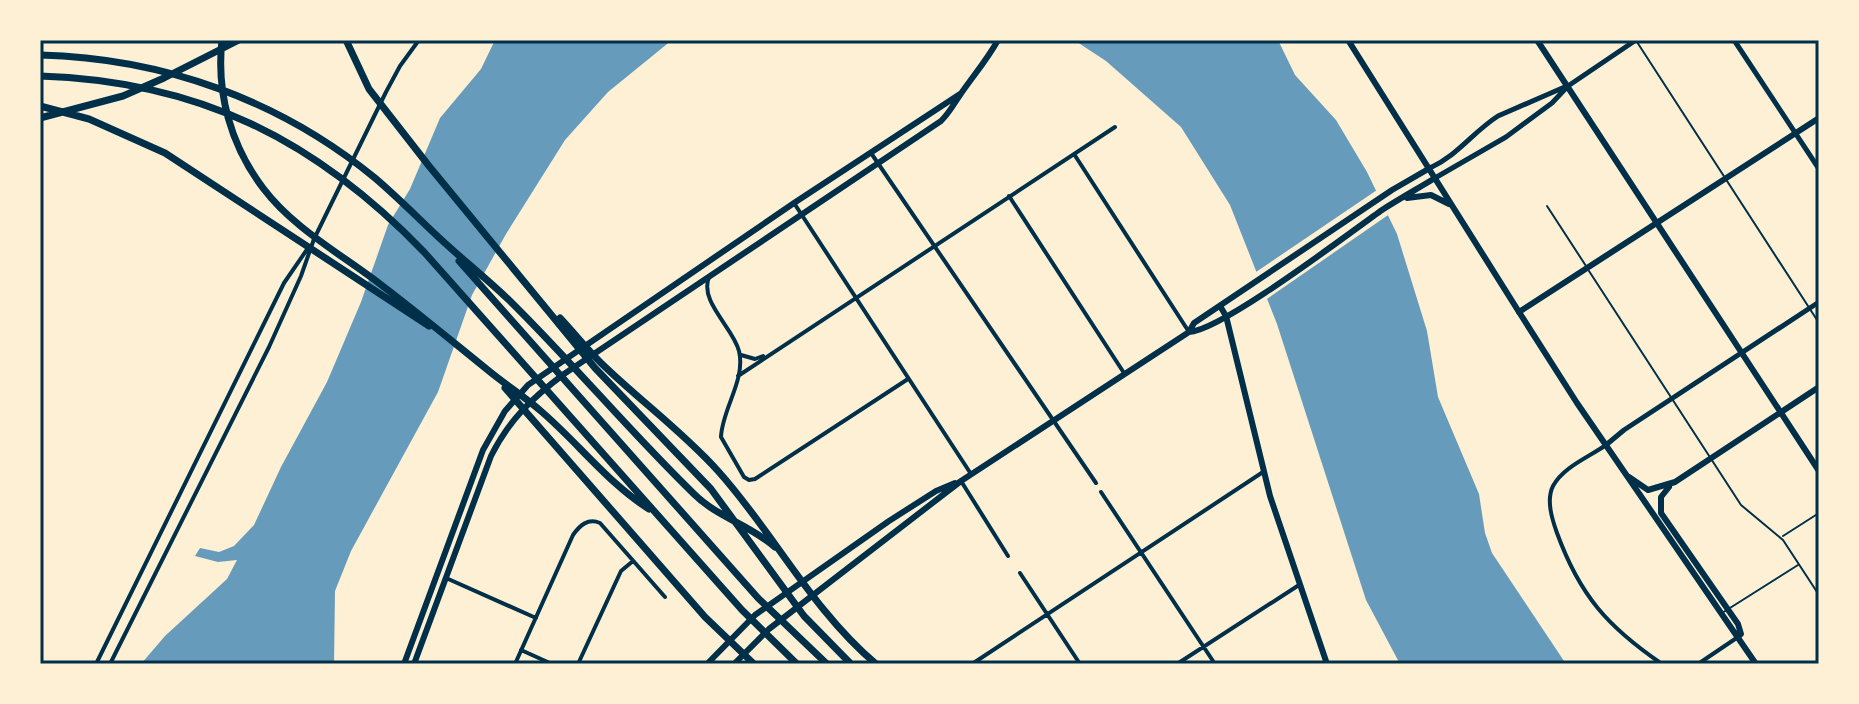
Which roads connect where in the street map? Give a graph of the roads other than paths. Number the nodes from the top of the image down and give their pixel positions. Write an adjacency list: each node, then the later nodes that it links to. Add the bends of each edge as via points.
1 (224, 40): 11 (highway); 47 (highway, via 222,89 234,136 263,187 296,222)
2 (239, 40): 11 (highway)
3 (346, 40): 51 (highway, via 369,89)
4 (419, 40): 35 (street, via 386,92)
5 (1348, 40): 23 (main road)
6 (1537, 40): 13 (main road)
7 (1636, 40): 13 (street); 26 (lane)
8 (1734, 40): 19 (street)
9 (996, 43): 14 (main road)
10 (40, 55): 34 (highway, via 152,68 221,89 282,116 373,177)
11 (195, 63): 16 (highway, via 123,96)
12 (40, 76): 70 (highway, via 119,82 165,93 240,118 323,164 403,231)
13 (1568, 86): 23 (street, via 1492,120 1458,152); 25 (street, via 1506,137); 33 (main road)
14 (960, 94): 20 (main road); 22 (main road, via 941,121)
15 (40, 106): 47 (highway, via 134,137)
16 (40, 118)
17 (1819, 118): 19 (main road)
18 (1115, 127): 21 (street)
19 (1796, 133): 24 (street); 26 (main road)
20 (871, 153): 22 (street); 29 (main road)
21 (1074, 154): 27 (street); 46 (street)
22 (878, 163): 32 (main road); 36 (street)
23 (1430, 168): 25 (main road); 41 (main road)
24 (1819, 169)
25 (1435, 178): 28 (main road); 30 (main road)
26 (1726, 180): 33 (main road); 42 (lane)
27 (1009, 196): 36 (street); 52 (street)
28 (1398, 200): 30 (main road, via 1431,195); 44 (main road)
29 (794, 203): 32 (street); 95 (main road, via 559,361 515,398 483,450)
30 (1450, 204): 43 (main road)
31 (1547, 206): 37 (lane)
32 (800, 214): 38 (main road); 39 (street)
33 (1657, 224): 37 (main road); 49 (main road)
34 (433, 232): 73 (highway, via 509,301 701,501); 104 (highway, via 758,598)
35 (314, 239): 93 (street, via 284,283); 94 (street, via 269,347)
36 (934, 245): 39 (street); 59 (street)
37 (1588, 269): 43 (main road); 57 (lane)
38 (710, 276): 50 (street, via 707,293); 79 (main road, via 524,406 491,456)
39 (855, 297): 48 (street); 55 (street)
40 (1819, 302): 42 (street)
41 (1220, 306): 44 (main road); 46 (main road)
42 (1810, 308): 45 (lane); 49 (street)
43 (1519, 312): 60 (main road)
44 (1226, 316): 46 (main road); 63 (main road)
45 (1819, 323)
46 (1189, 332): 52 (main road)
47 (452, 340): 53 (highway)
48 (769, 353): 50 (street, via 755,359); 54 (street)
49 (1741, 354): 57 (street); 58 (main road)
50 (740, 355): 54 (street)
51 (598, 366): 73 (highway, via 700,452); 105 (highway, via 698,473 804,616)
52 (1124, 373): 59 (main road)
53 (493, 374): 70 (highway); 89 (highway)
54 (738, 376): 55 (street, via 721,437 749,480)
55 (908, 379): 64 (street)
56 (1819, 387): 58 (main road)
57 (1672, 398): 60 (street); 61 (lane)
58 (1780, 412): 61 (main road); 62 (main road)
59 (1052, 421): 64 (main road); 68 (street)
60 (1606, 445): 65 (main road); 112 (street, via 1564,472 1550,492 1553,523 1584,592 1617,631)
61 (1711, 458): 67 (main road); 72 (lane, via 1741,505)
62 (1819, 471)
63 (1263, 472): 74 (street); 81 (main road)
64 (971, 474): 66 (main road)
65 (1625, 474): 67 (main road, via 1648,490); 85 (main road)
66 (961, 481): 75 (street); 80 (main road, via 936,491); 84 (main road)
67 (1675, 482): 85 (main road, via 1661,497 1661,513)
68 (1096, 483)
69 (1101, 492): 74 (street)
70 (654, 512): 103 (highway)
71 (1819, 513): 72 (lane)
72 (1781, 537): 77 (lane)
73 (775, 547): 80 (highway)
74 (1142, 552): 86 (street); 90 (street)
75 (1008, 556)
76 (633, 561): 83 (street); 87 (street, via 600,523 585,522 573,535); 99 (street, via 621,571)
77 (1799, 564): 82 (lane); 85 (lane)
78 (1020, 573): 86 (street)
79 (445, 578): 87 (street); 96 (main road)
80 (801, 584): 84 (highway); 89 (main road)
81 (1299, 585): 90 (street); 111 (main road)
82 (1819, 595)
83 (665, 597)
84 (812, 597): 92 (main road); 106 (highway)
85 (1724, 611): 88 (main road)
86 (1048, 614): 107 (street); 108 (street)
87 (536, 618): 91 (street)
88 (1738, 637): 113 (street); 114 (main road)
89 (727, 641): 92 (highway); 100 (main road)
90 (1203, 646): 109 (street); 110 (street)
91 (521, 650): 97 (street); 98 (street)
92 (743, 655): 101 (main road); 102 (highway)
93 (96, 664)
94 (110, 664)
95 (404, 664)
96 (414, 664)
97 (515, 664)
98 (552, 664)
99 (578, 664)
100 (707, 664)
101 (734, 664)
102 (754, 664)
103 (797, 664)
104 (827, 664)
105 (851, 664)
106 (876, 664)
107 (972, 664)
108 (1080, 664)
109 (1177, 664)
110 (1215, 664)
111 (1327, 664)
112 (1662, 664)
113 (1698, 664)
114 (1756, 664)

